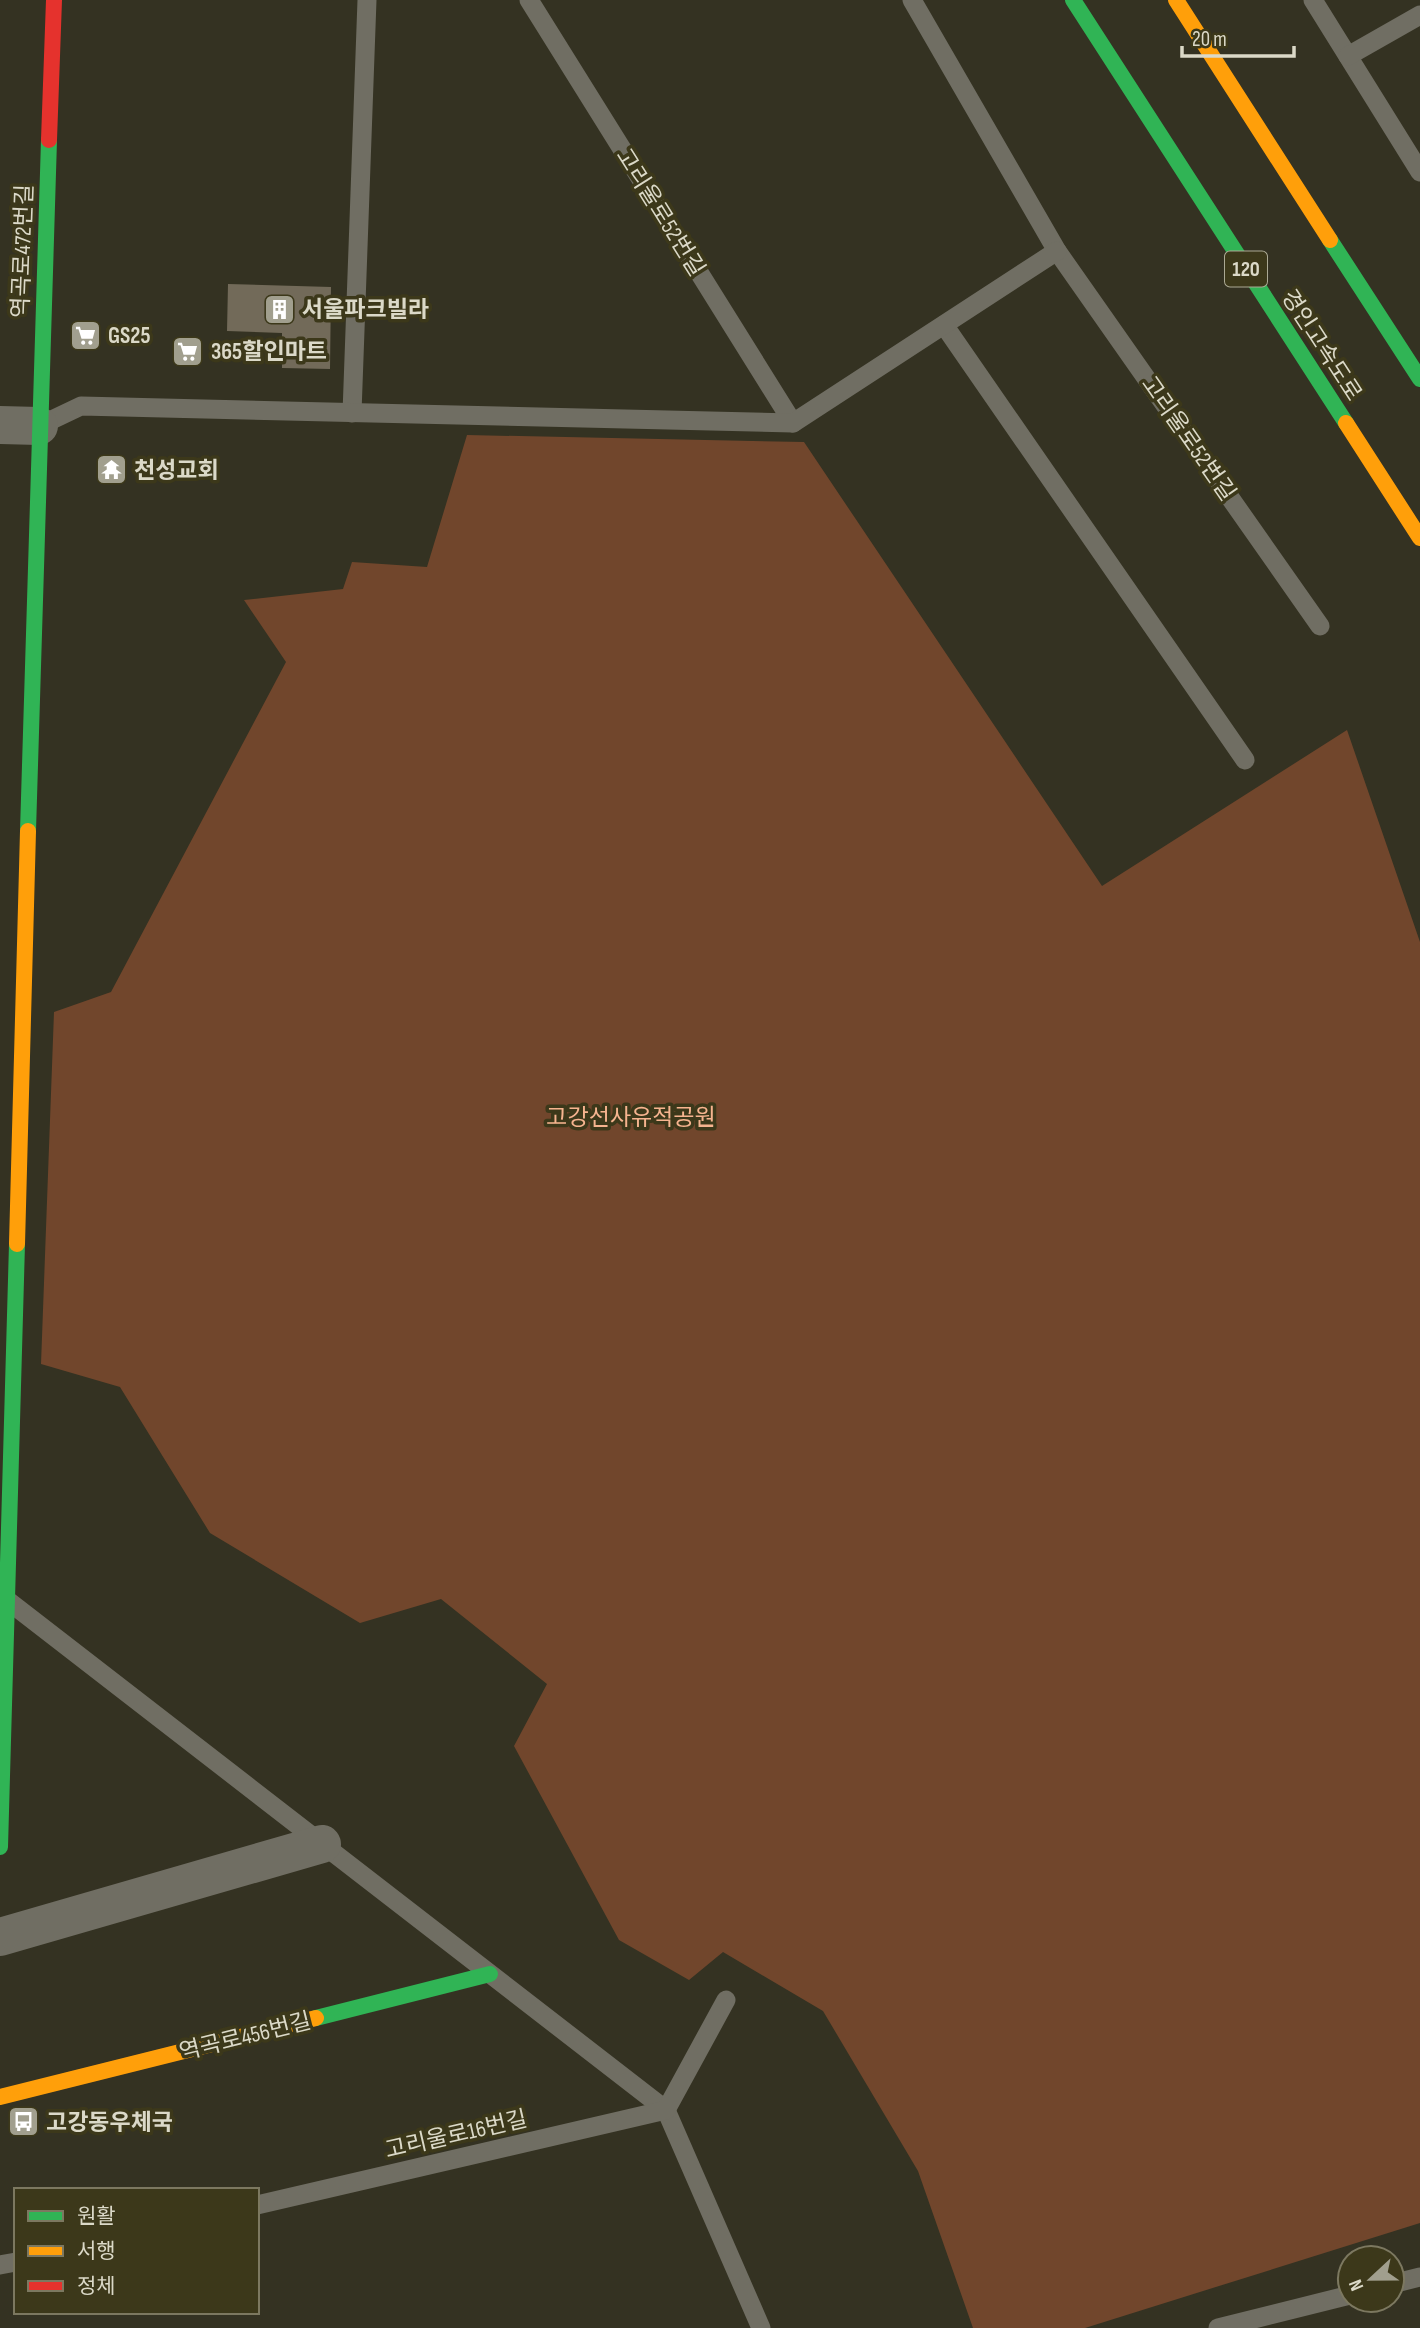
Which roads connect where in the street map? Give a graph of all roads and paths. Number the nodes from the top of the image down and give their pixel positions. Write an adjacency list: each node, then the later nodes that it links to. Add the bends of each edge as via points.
1 (54, 0): 17 (main road, 역곡로472번길)
2 (367, 0): 14 (lane)
3 (529, 0): 15 (lane, 고리울로52번길)
4 (912, 0): 11 (lane, 고리울로52번길)
5 (1073, 0): 18 (main road, 경인고속도로 / 120)
6 (1176, 0): 13 (main road)
7 (1313, 0): 9 (lane)
8 (1420, 15): 9 (lane)
9 (1348, 56): 10 (lane)
10 (1420, 172)
11 (1057, 251): 12 (lane); 19 (lane, 고리울로52번길)
12 (944, 325): 15 (lane); 20 (lane)
13 (1420, 379)
14 (352, 413): 15 (lane); 17 (lane, via 81,406)
15 (793, 423)
16 (0, 425): 17 (street)
17 (39, 426): 22 (main road, 역곡로472번길)
18 (1420, 538)
19 (1320, 626)
20 (1245, 760)
21 (0, 996): 22 (lane)
22 (23, 997): 23 (main road, 역곡로472번길)
23 (4, 1577): 24 (main road, 역곡로472번길)
24 (7, 1601): 25 (lane); 26 (main road, 역곡로472번길)
25 (322, 1844): 27 (street); 28 (lane)
26 (0, 1847)
27 (0, 1937)
28 (490, 1974): 30 (main road, 역곡로456번길); 31 (lane)
29 (726, 2000): 31 (lane)
30 (0, 2097)
31 (666, 2110): 32 (lane, 고리울로16번길); 34 (lane)
32 (259, 2205)
33 (1336, 2298): 35 (lane)
34 (761, 2328)
35 (1218, 2328)

